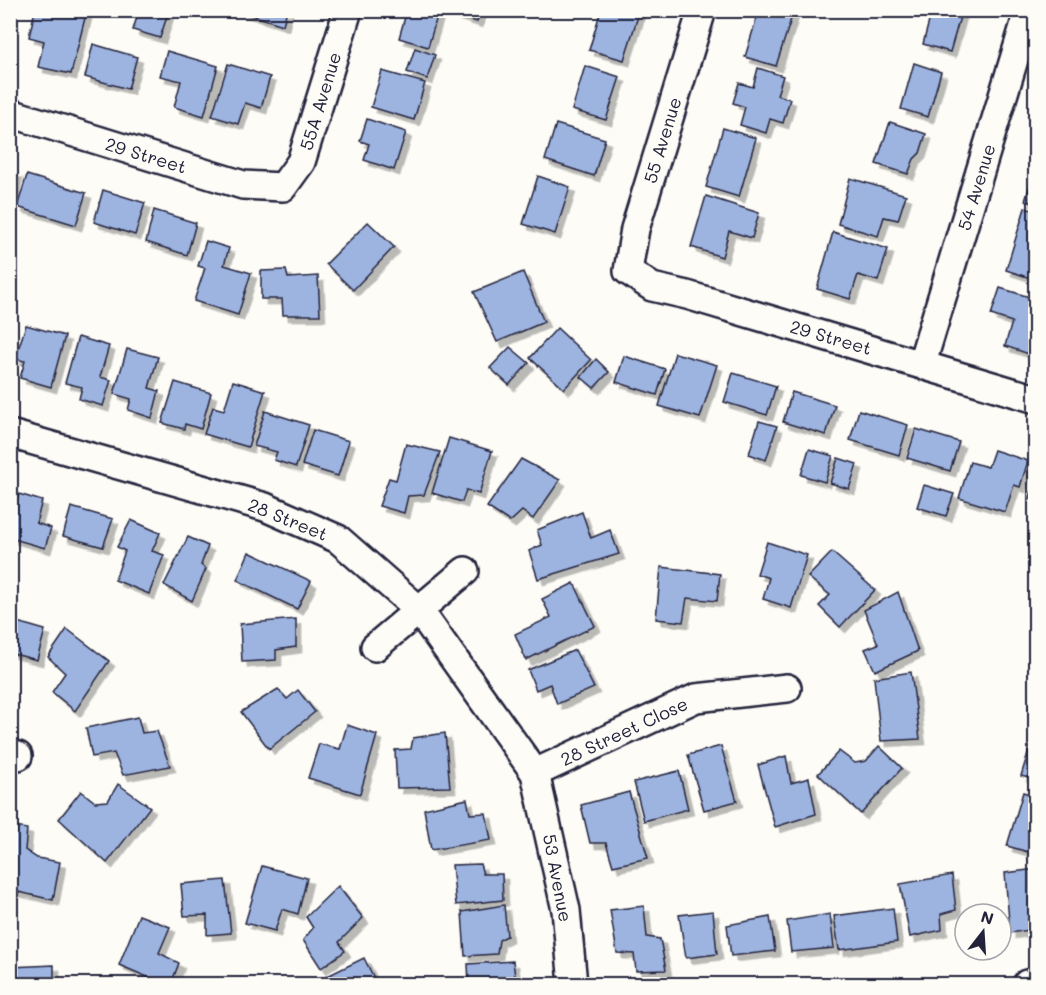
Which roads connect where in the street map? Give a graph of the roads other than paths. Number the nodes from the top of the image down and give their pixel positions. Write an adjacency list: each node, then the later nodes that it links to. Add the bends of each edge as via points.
1 (348, 10): 5 (street, 55A Avenue, via 301,162)
2 (702, 10): 6 (street, 55 Avenue, via 634,229)
3 (1029, 10): 7 (street, 54 Avenue)
4 (10, 114): 5 (street, 29 Street, via 243,185)
5 (283, 187)
6 (628, 271): 7 (street, 29 Street, via 652,287)
7 (922, 363): 8 (street, 29 Street)
8 (1035, 399)
9 (10, 434): 11 (street, 28 Street, via 265,507 338,539)
10 (465, 571): 11 (street)
11 (419, 610): 12 (street); 14 (street, 28 Street)
12 (375, 647)
13 (788, 688): 14 (street, 28 Street Close, via 696,698)
14 (535, 773): 16 (street, 53 Avenue, via 566,910)
15 (1035, 983): 17 (street)
16 (573, 984)
17 (1027, 984)

